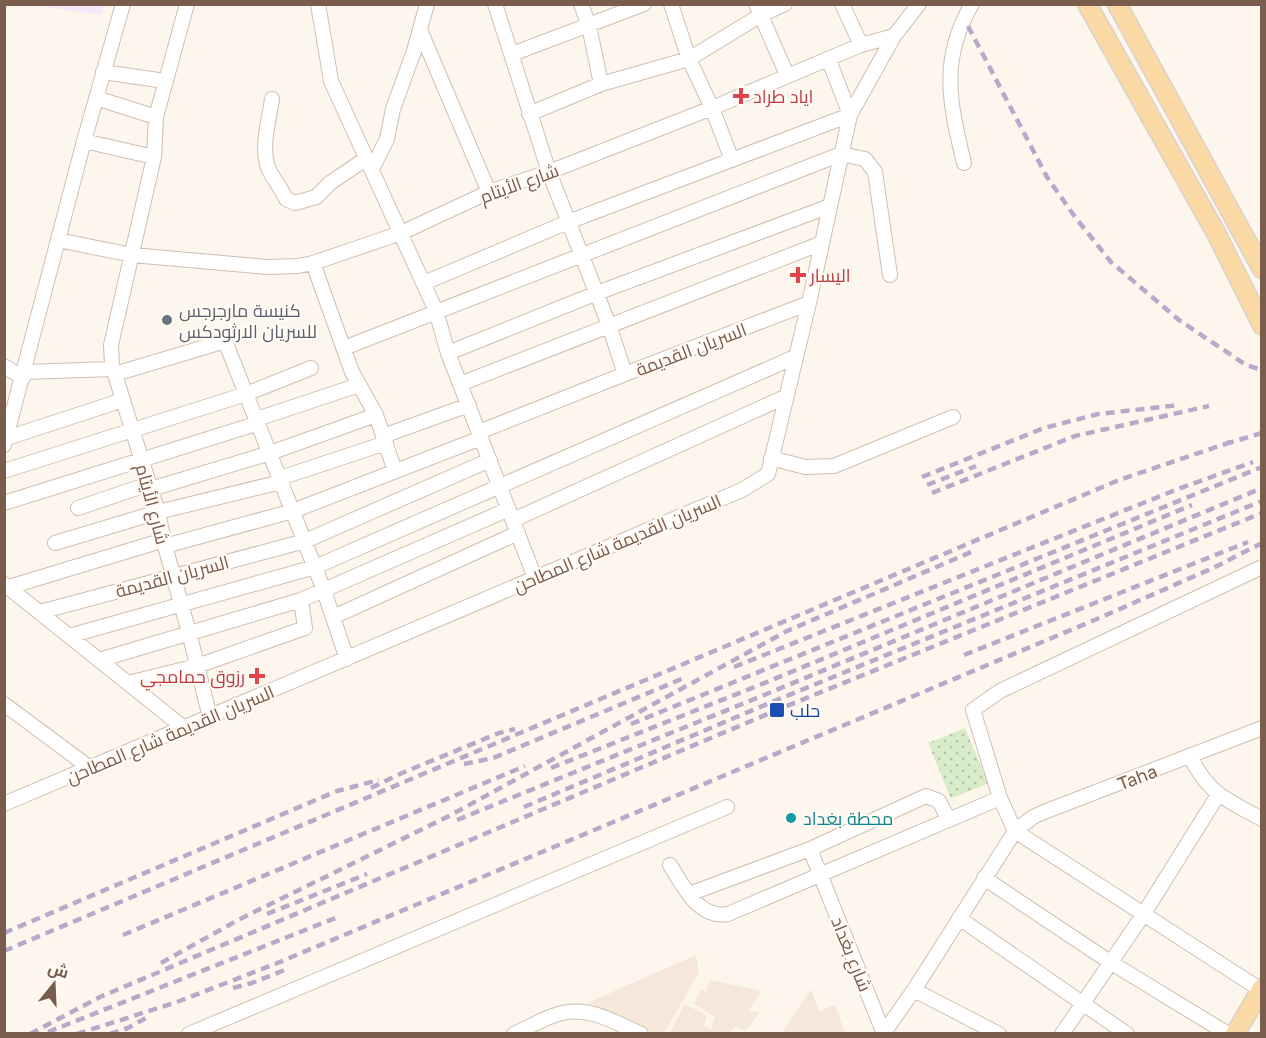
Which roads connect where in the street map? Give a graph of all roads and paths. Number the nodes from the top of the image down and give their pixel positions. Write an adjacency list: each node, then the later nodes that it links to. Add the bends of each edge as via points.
1 (123, 4): 23 (street)
2 (187, 4): 25 (street, شارع الأيتام)
3 (318, 4): 38 (street, via 331,81)
4 (427, 4): 17 (street)
5 (495, 4): 20 (street, السريان القديمة)
6 (581, 4): 16 (street)
7 (644, 4): 16 (street)
8 (671, 4): 21 (street)
9 (785, 4): 15 (street)
10 (842, 4): 19 (street)
11 (919, 4): 18 (street, السريان القديمة شارع المطاحن)
12 (972, 4): 37 (street, via 955,42 950,74 951,106)
13 (1087, 4): 56 (main road, via 1216,233)
14 (1117, 4): 49 (main road)
15 (759, 10): 21 (street); 24 (street)
16 (589, 26): 20 (street); 26 (street)
17 (420, 30): 38 (street, via 387,139); 40 (street)
18 (894, 36): 19 (street, شارع الأيتام); 31 (street, السريان القديمة شارع المطاحن)
19 (861, 45): 22 (street, شارع الأيتام)
20 (512, 54): 30 (street, السريان القديمة)
21 (689, 59): 26 (street); 29 (street)
22 (829, 60): 24 (street, شارع الأيتام); 31 (street)
23 (104, 72): 25 (street); 27 (street)
24 (787, 75): 29 (street, شارع الأيتام)
25 (165, 81): 32 (street, شارع الأيتام)
26 (600, 84): 30 (street)
27 (96, 98): 32 (street); 33 (street)
28 (272, 99): 38 (street, via 265,154 269,171 286,199 295,203 316,197 330,183)
29 (712, 108): 36 (street); 39 (street, شارع الأيتام)
30 (529, 114): 39 (street, السريان القديمة)
31 (850, 115): 34 (street, السريان القديمة شارع المطاحن); 36 (street)
32 (156, 117): 35 (street, شارع الأيتام)
33 (84, 141): 35 (street); 44 (street)
34 (841, 153): 41 (street, السريان القديمة شارع المطاحن); 46 (street); 50 (street, via 865,159 875,172)
35 (153, 157): 47 (street, شارع الأيتام)
36 (732, 160): 42 (street)
37 (964, 163)
38 (369, 164): 43 (street)
39 (549, 172): 40 (street, شارع الأيتام); 42 (street, السريان القديمة)
40 (489, 192): 43 (street, شارع الأيتام)
41 (830, 207): 45 (street, السريان القديمة شارع المطاحن); 52 (street)
42 (568, 222): 46 (street, السريان القديمة); 51 (street)
43 (401, 233): 48 (street, شارع الأيتام); 51 (street)
44 (58, 240): 47 (street, شارع الأيتام); 64 (street)
45 (822, 243): 53 (street, السريان القديمة شارع المطاحن); 55 (street)
46 (581, 254): 52 (street, السريان القديمة); 54 (street)
47 (132, 255): 48 (street, شارع الأيتام, via 268,267); 62 (street, شارع الأيتام, via 111,345)
48 (313, 263): 57 (street)
49 (1262, 269)
50 (890, 275)
51 (424, 283): 54 (street)
52 (597, 293): 55 (street, السريان القديمة); 58 (street)
53 (809, 303): 59 (street, السريان القديمة شارع المطاحن); 63 (street, السريان القديمة)
54 (436, 311): 57 (street); 58 (street)
55 (609, 325): 63 (street, السريان القديمة); 65 (street)
56 (1262, 325)
57 (344, 348): 66 (street)
58 (448, 353): 65 (street)
59 (795, 357): 68 (street, السريان القديمة شارع المطاحن); 85 (street, السريان القديمة)
60 (4, 366): 64 (street)
61 (311, 368): 67 (street)
62 (114, 371): 64 (street); 67 (street, via 225,341); 69 (street, شارع الأيتام)
63 (626, 374): 75 (street, السريان القديمة)
64 (23, 375): 77 (street)
65 (460, 384): 70 (street)
66 (359, 385): 71 (street); 73 (street)
67 (246, 394): 73 (street); 74 (street)
68 (785, 397): 79 (street, السريان القديمة شارع المطاحن); 91 (street)
69 (123, 400): 74 (street, شارع الأيتام); 77 (street)
70 (469, 405): 75 (street); 76 (street)
71 (376, 415): 76 (street); 78 (street)
72 (953, 417): 79 (street, via 834,465 805,467)
73 (259, 424): 78 (street); 80 (street)
74 (133, 431): 80 (street, شارع الأيتام); 82 (street)
75 (480, 435): 81 (street); 83 (street, السريان القديمة)
76 (385, 440): 83 (street); 84 (street)
77 (6, 442)
78 (270, 453): 84 (street); 86 (street)
79 (771, 458): 98 (street, السريان القديمة شارع المطاحن, via 768,474 742,489)
80 (142, 460): 86 (street, شارع الأيتام); 87 (street)
81 (490, 460): 85 (street); 92 (street, السريان القديمة)
82 (4, 471)
83 (395, 471): 89 (street, السريان القديمة)
84 (281, 480): 89 (street); 90 (street)
85 (498, 486): 91 (street); 95 (street, السريان القديمة)
86 (150, 487): 88 (street); 90 (street, شارع الأيتام)
87 (4, 503)
88 (78, 508)
89 (293, 511): 92 (street); 94 (street, السريان القديمة)
90 (158, 512): 93 (street); 94 (street, شارع الأيتام)
91 (513, 521): 98 (street); 100 (street); 104 (street)
92 (304, 541): 95 (street); 97 (street, السريان القديمة)
93 (55, 543)
94 (164, 543): 97 (street, شارع الأيتام); 99 (street, السريان القديمة)
95 (315, 567): 100 (street); 102 (street, السريان القديمة)
96 (1262, 567): 118 (street, via 1000,691 973,710)
97 (173, 575): 102 (street, شارع الأيتام); 103 (street, السريان القديمة)
98 (535, 578): 107 (street, السريان القديمة شارع المطاحن)
99 (7, 585): 103 (street)
100 (324, 591): 101 (street); 104 (street)
101 (301, 600): 105 (street); 109 (street, via 305,628)
102 (181, 604): 105 (street, شارع الأيتام); 106 (street, السريان القديمة)
103 (40, 612): 106 (street)
104 (333, 617): 107 (street)
105 (189, 633): 108 (street); 109 (street, شارع الأيتام)
106 (69, 636): 108 (street)
107 (347, 659): 112 (street, السريان القديمة شارع المطاحن)
108 (99, 660): 110 (street)
109 (197, 666): 110 (street); 112 (street, شارع الأيتام)
110 (128, 683): 113 (street)
111 (4, 704): 116 (street)
112 (210, 718): 113 (street, السريان القديمة شارع المطاحن)
113 (184, 728): 116 (street, السريان القديمة شارع المطاحن)
114 (1262, 728): 115 (street, Taha)
115 (1190, 756): 117 (street, via 1200,776); 123 (street, Taha, via 1044,812)
116 (90, 768): 119 (street, السريان القديمة شارع المطاحن)
117 (1218, 795): 121 (street); 129 (street)
118 (1000, 798): 122 (street); 123 (street)
119 (4, 804)
120 (727, 807): 136 (street)
121 (1262, 819)
122 (949, 820): 124 (street, via 939,801 926,796); 126 (street)
123 (1015, 831): 127 (street); 129 (street)
124 (810, 849): 126 (street, شارع بغداد); 128 (street)
125 (670, 865): 128 (street)
126 (819, 874): 128 (street, via 728,914 708,913); 135 (street, شارع بغداد)
127 (984, 878): 130 (street); 131 (street)
128 (688, 894)
129 (1143, 915): 131 (street); 132 (street)
130 (959, 918): 133 (street); 134 (street)
131 (1110, 962): 134 (street); 142 (street)
132 (1261, 989): 143 (main road)
133 (914, 990): 135 (street); 139 (street)
134 (1082, 1002): 140 (street); 141 (street)
135 (884, 1033)
136 (189, 1034)
137 (514, 1034): 138 (street, via 554,1015 577,1011 600,1016)
138 (641, 1034)
139 (999, 1034)
140 (1062, 1034)
141 (1127, 1034)
142 (1228, 1034)
143 (1235, 1034)

